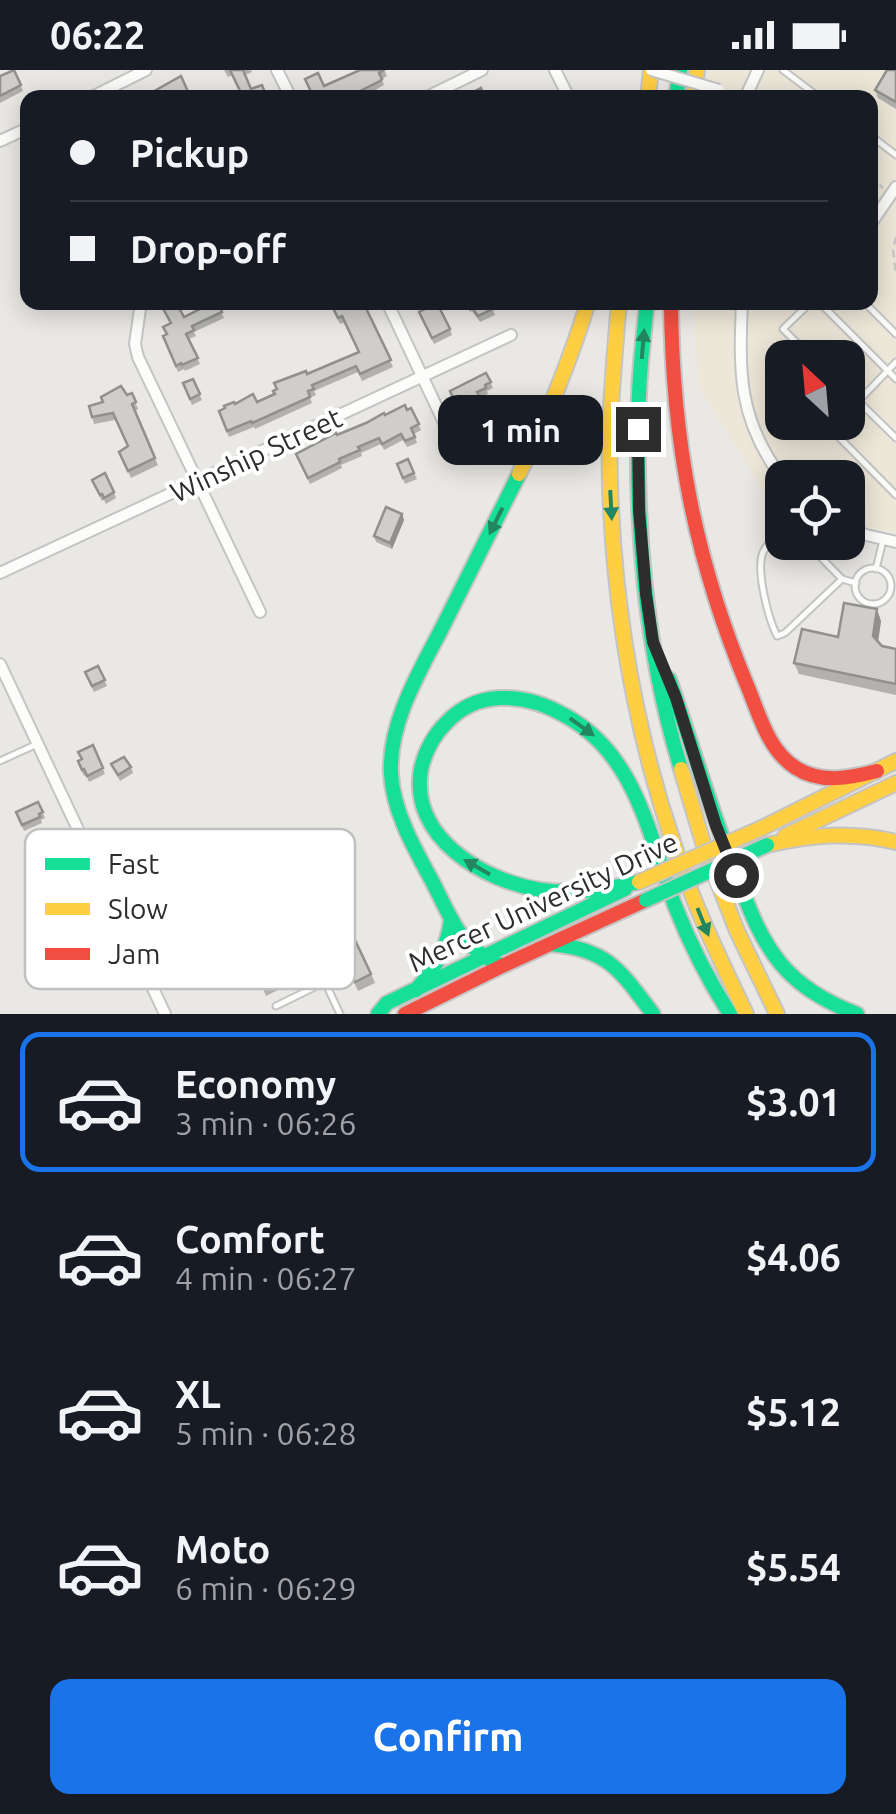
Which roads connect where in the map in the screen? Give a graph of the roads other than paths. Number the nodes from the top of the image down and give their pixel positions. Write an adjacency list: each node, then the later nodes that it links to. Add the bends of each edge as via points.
1 (146, 70): 5 (street)
2 (482, 70): 6 (street)
3 (782, 70): 8 (lane)
4 (649, 84): 7 (street, bridge)
5 (106, 90)
6 (441, 90)
7 (719, 90)
8 (809, 90)
9 (894, 191): 10 (street)
10 (878, 214)
11 (140, 310): 34 (street, via 138,358)
12 (391, 310): 26 (street)
13 (586, 310): 58 (main road, one-way to 58, via 548,415 410,693 394,740 391,778 400,811)
14 (618, 310): 73 (main road, one-way to 73, via 610,481 630,673 683,872)
15 (646, 310): 47 (main road, one-way to 15, via 638,463)
16 (671, 310): 52 (main road, via 684,484 738,667 772,740 796,769 836,780)
17 (742, 310): 33 (street, via 745,404)
18 (803, 310): 23 (lane, via 783,329)
19 (827, 310): 25 (lane)
20 (872, 310): 21 (lane)
21 (896, 334)
22 (511, 335): 26 (street, Winship Street)
23 (794, 340)
24 (896, 362): 25 (lane)
25 (888, 370): 27 (lane); 28 (lane)
26 (422, 378): 30 (street); 34 (street, Winship Street)
27 (896, 379)
28 (865, 395)
29 (865, 409): 31 (lane)
30 (448, 433)
31 (896, 438)
32 (841, 440): 35 (lane)
33 (770, 460)
34 (197, 482): 42 (street, Winship Street); 46 (street)
35 (896, 495)
36 (865, 534): 37 (street)
37 (883, 540): 38 (street); 41 (lane)
38 (896, 542)
39 (765, 548): 43 (lane, via 765,600 777,636)
40 (824, 560): 43 (lane)
41 (876, 568): 44 (lane); 45 (lane, via 890,578)
42 (0, 573)
43 (842, 579): 44 (lane)
44 (856, 583): 45 (lane, via 859,598 870,604)
45 (893, 594)
46 (260, 612)
47 (653, 642): 74 (main road, via 701,836); 75 (main road, via 762,936 794,978)
48 (0, 664): 49 (street)
49 (38, 744): 50 (lane); 54 (street)
50 (0, 761)
51 (896, 762): 52 (main road, Mercer University Drive)
52 (877, 772): 57 (main road, Mercer University Drive, bridge)
53 (896, 784): 56 (main road, Mercer University Drive)
54 (78, 829)
55 (896, 842): 56 (main road, via 824,833)
56 (766, 845): 59 (main road, Mercer University Drive, bridge)
57 (639, 882): 60 (main road, Mercer University Drive); 72 (main road, one-way to 72, via 542,890 505,881 458,856 428,821 420,794 425,754 439,730 479,702 519,699 565,715 605,746 628,777 686,928)
58 (451, 919): 60 (main road); 65 (main road, via 447,950)
59 (550, 944): 61 (main road, Mercer University Drive); 71 (main road, via 585,948 612,962)
60 (482, 957): 61 (main road); 65 (main road, Mercer University Drive)
61 (502, 966): 67 (main road, Mercer University Drive)
62 (153, 989): 68 (street)
63 (311, 989): 66 (lane)
64 (328, 989): 69 (lane)
65 (416, 990): 70 (main road, Mercer University Drive)
66 (276, 1006)
67 (416, 1012)
68 (165, 1014)
69 (340, 1014)
70 (378, 1014)
71 (653, 1014)
72 (730, 1014)
73 (746, 1014)
74 (777, 1014)
75 (857, 1014)

